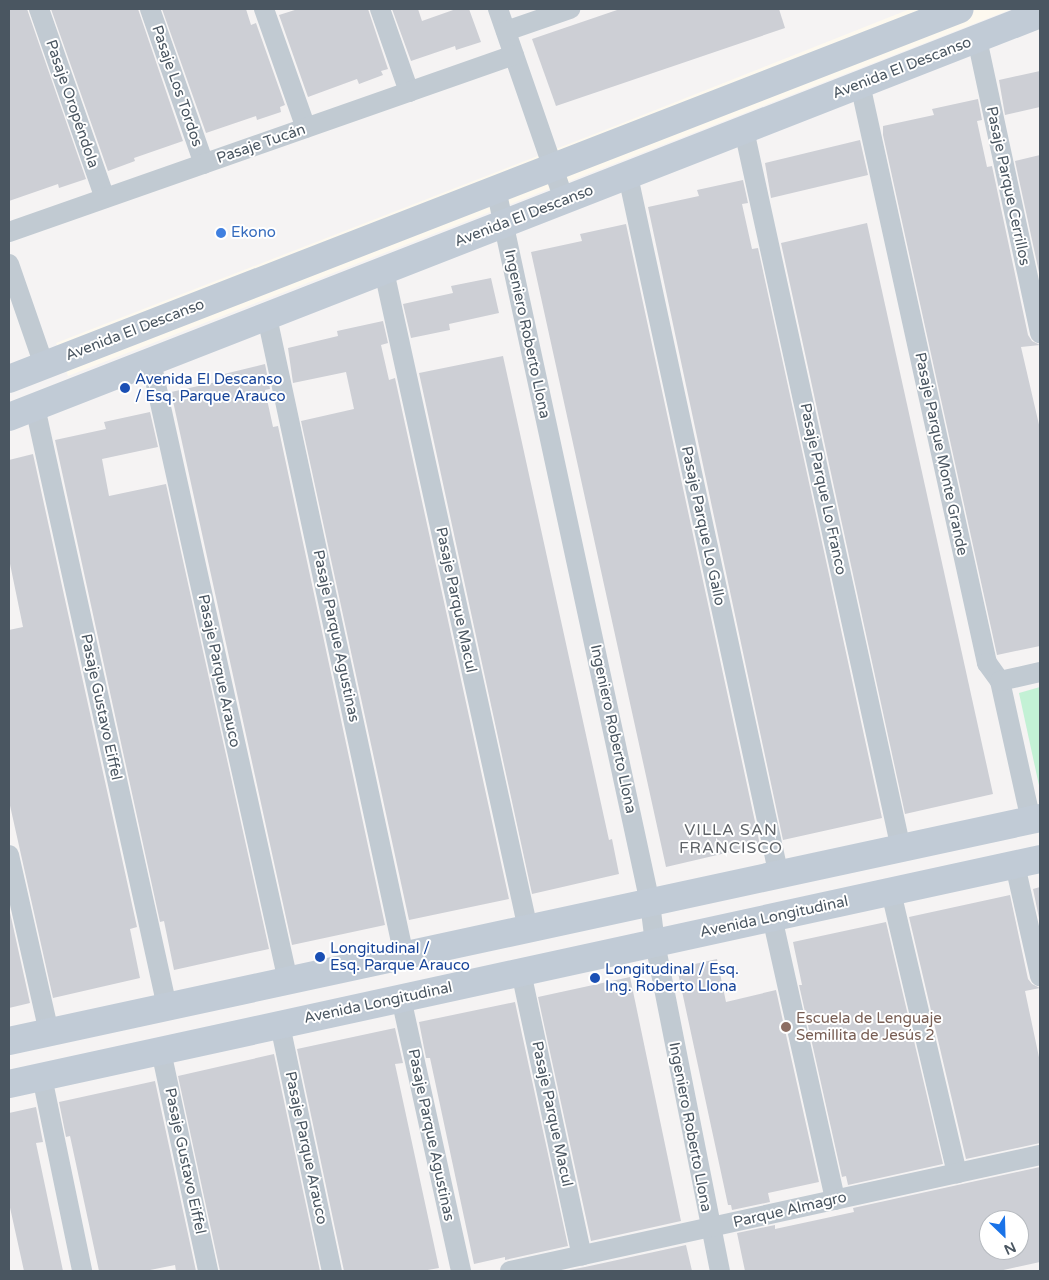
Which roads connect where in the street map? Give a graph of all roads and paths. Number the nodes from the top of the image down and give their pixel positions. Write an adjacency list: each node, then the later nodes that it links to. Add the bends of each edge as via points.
1 (39, 9): 20 (street, Pasaje Oropéndola)
2 (150, 9): 16 (street, Pasaje Los Tordos)
3 (264, 9): 14 (street)
4 (380, 9): 13 (street)
5 (498, 9): 9 (street)
6 (570, 9): 9 (street)
7 (960, 9): 17 (street, Avenida El Descanso)
8 (1040, 14): 10 (street, Avenida El Descanso)
9 (506, 31): 11 (street)
10 (977, 39): 12 (street, Avenida El Descanso); 27 (street, Pasaje Parque Cerrillos)
11 (514, 56): 13 (street, Pasaje Tucán); 17 (street)
12 (860, 84): 15 (street, Avenida El Descanso); 34 (street, Pasaje Parque Monte Grande, via 987,662)
13 (409, 92): 14 (street, Pasaje Tucán)
14 (306, 128): 16 (street, Pasaje Tucán)
15 (744, 130): 18 (street, Avenida El Descanso); 36 (street, Pasaje Parque Lo Franco)
16 (204, 164): 20 (street, Pasaje Tucán)
17 (553, 168): 19 (street, Avenida El Descanso); 21 (street)
18 (628, 176): 21 (street, Avenida El Descanso); 39 (street, Pasaje Parque Lo Gallo)
19 (496, 189): 22 (street, Ingeniero Roberto Llona); 29 (street, Avenida El Descanso)
20 (105, 198): 23 (street, Pasaje Tucán)
21 (564, 200): 22 (street, Avenida El Descanso)
22 (504, 223): 25 (street, Avenida El Descanso); 41 (street, Ingeniero Roberto Llona)
23 (9, 232)
24 (9, 268): 29 (street)
25 (384, 271): 26 (street, Avenida El Descanso); 43 (street, Pasaje Parque Macul)
26 (267, 317): 28 (street, Avenida El Descanso); 45 (street, Pasaje Parque Agustinas)
27 (1040, 333)
28 (151, 362): 31 (street, Avenida El Descanso); 48 (street, Pasaje Parque Arauco)
29 (44, 365): 30 (street, Avenida El Descanso)
30 (9, 379)
31 (35, 407): 32 (street, Avenida El Descanso); 50 (street, Pasaje Gustavo Eiffel)
32 (9, 418)
33 (1040, 672): 34 (street)
34 (1000, 681): 35 (street, Pasaje Parque Monte Grande)
35 (1036, 819): 36 (street)
36 (901, 849): 39 (street)
37 (9, 855): 52 (street)
38 (1028, 862): 40 (street, Avenida Longitudinal); 47 (street)
39 (779, 876): 41 (street)
40 (891, 892): 42 (street, Avenida Longitudinal); 58 (street)
41 (650, 903): 43 (street); 44 (street, Ingeniero Roberto Llona)
42 (772, 917): 44 (street, Avenida Longitudinal); 59 (street)
43 (528, 929): 45 (street)
44 (655, 943): 46 (street, Avenida Longitudinal); 60 (street, Ingeniero Roberto Llona)
45 (404, 956): 48 (street)
46 (521, 972): 49 (street, Avenida Longitudinal); 61 (street, Pasaje Parque Macul)
47 (1040, 976)
48 (288, 981): 50 (street)
49 (401, 998): 51 (street, Avenida Longitudinal); 65 (street, Pasaje Parque Agustinas)
50 (168, 1007): 52 (street)
51 (280, 1025): 54 (street, Avenida Longitudinal); 64 (street, Pasaje Parque Arauco)
52 (49, 1032): 53 (street)
53 (9, 1041)
54 (161, 1050): 55 (street, Avenida Longitudinal); 63 (street, Pasaje Gustavo Eiffel)
55 (42, 1077): 56 (street, Avenida Longitudinal); 62 (street)
56 (9, 1084)
57 (1040, 1155): 58 (street, Parque Almagro)
58 (957, 1173): 59 (street, Parque Almagro)
59 (836, 1200): 60 (street, Parque Almagro)
60 (710, 1228): 61 (street, Parque Almagro); 67 (street, Ingeniero Roberto Llona)
61 (582, 1256): 66 (street, Parque Almagro)
62 (82, 1271)
63 (208, 1271)
64 (332, 1271)
65 (461, 1271)
66 (510, 1271)
67 (720, 1271)

